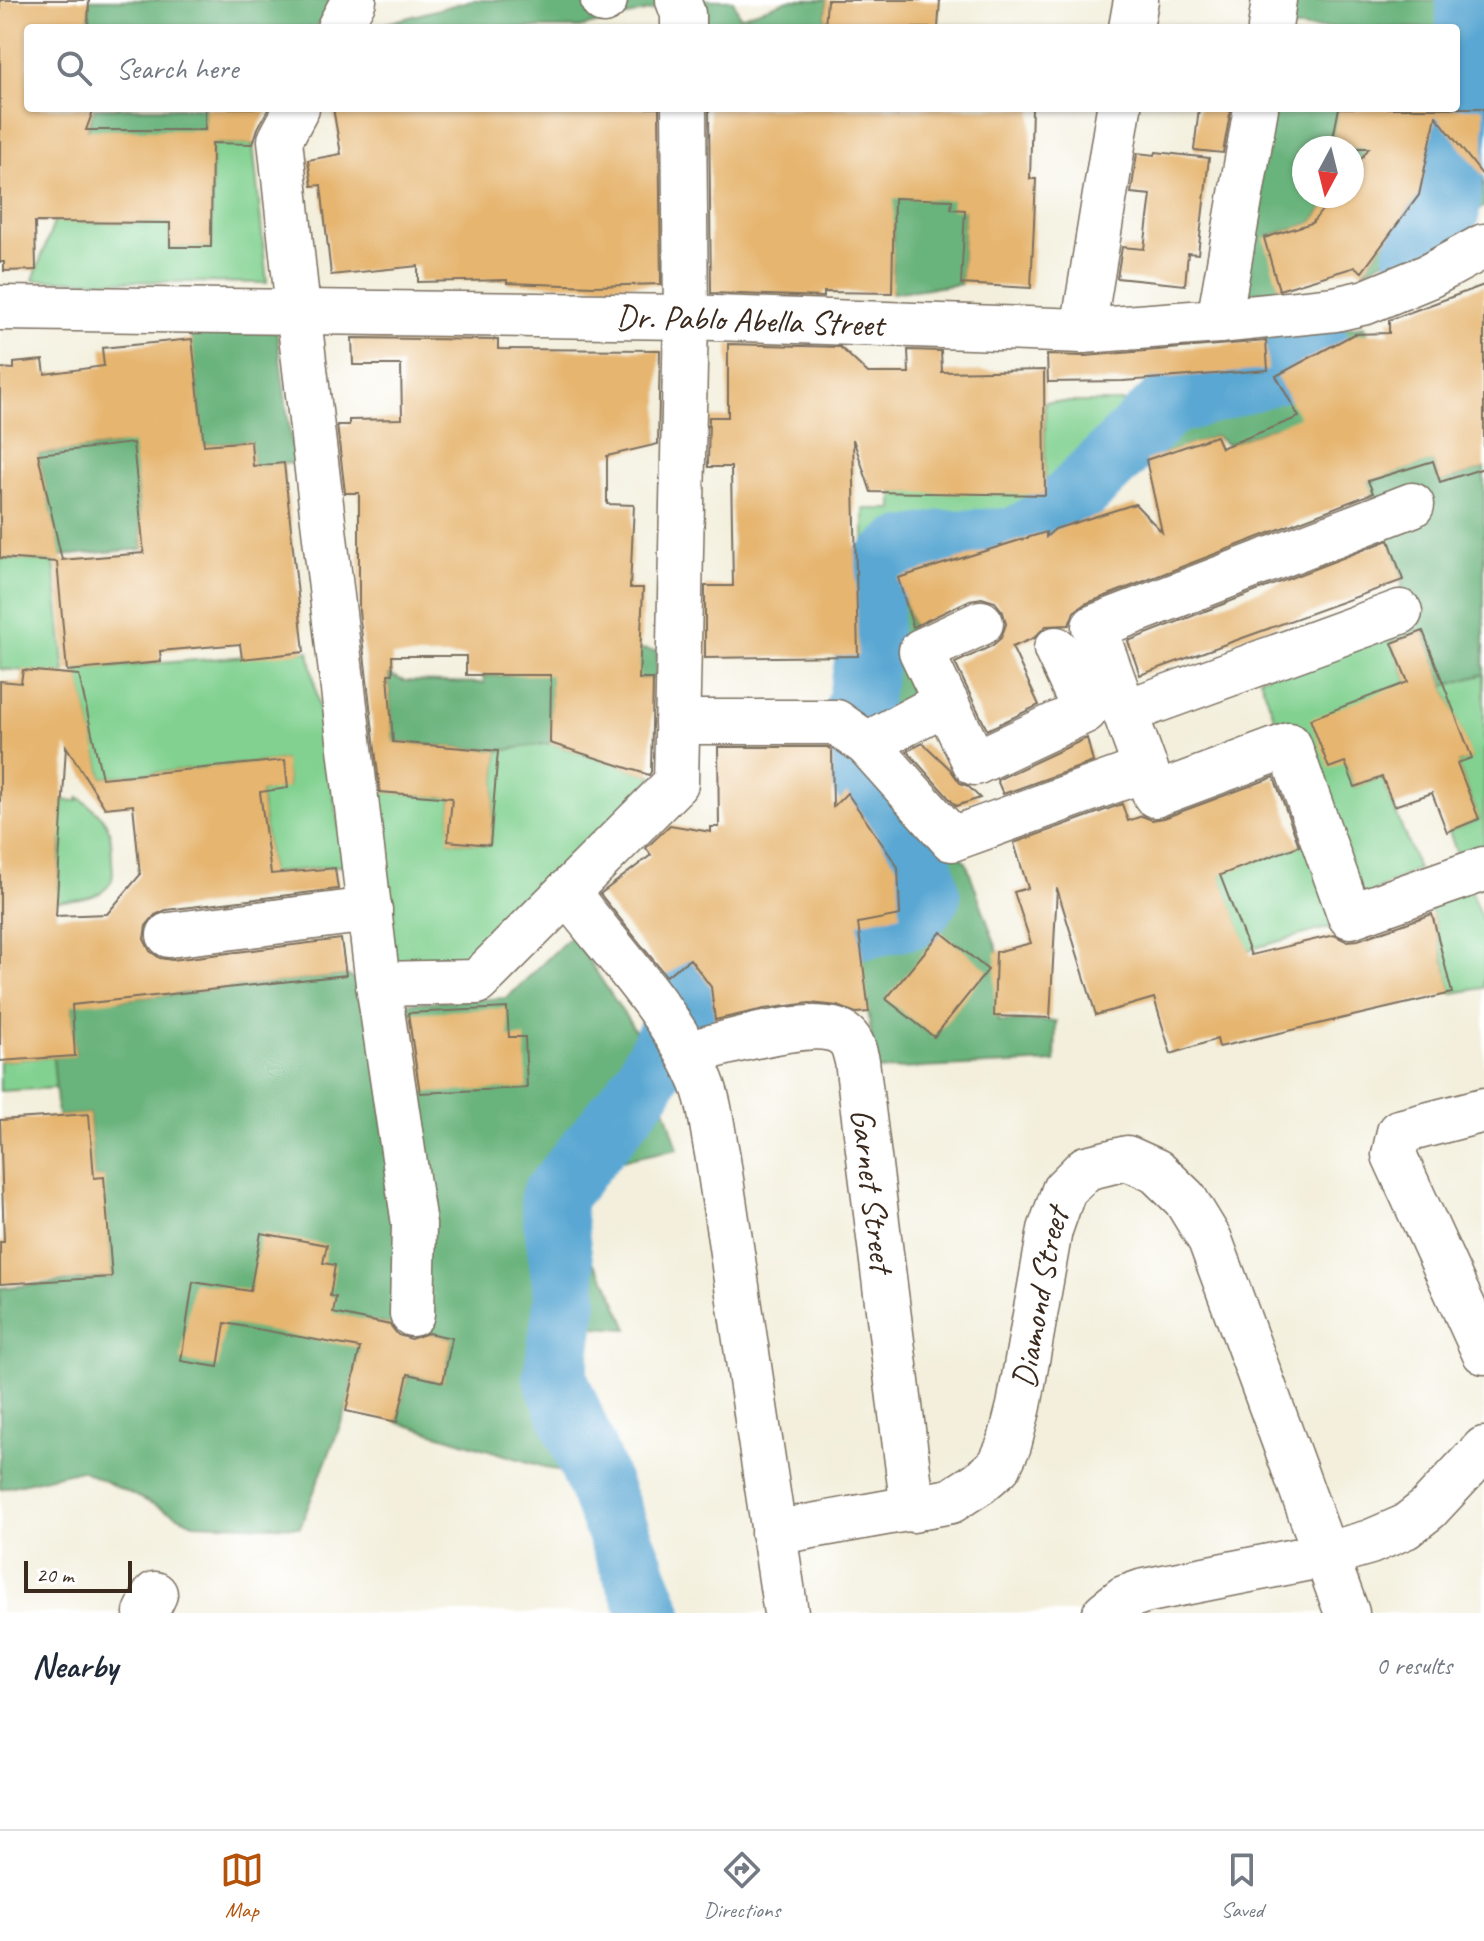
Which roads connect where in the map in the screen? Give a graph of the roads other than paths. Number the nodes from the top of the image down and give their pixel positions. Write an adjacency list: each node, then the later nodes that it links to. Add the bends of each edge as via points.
1 (354, 0): 5 (street)
2 (678, 0): 6 (street)
3 (1136, 0): 7 (street)
4 (1274, 0): 8 (street)
5 (341, 24)
6 (683, 24)
7 (1132, 24)
8 (1271, 24)
9 (295, 112): 15 (street, via 280,140)
10 (684, 112): 16 (street)
11 (1118, 112): 18 (street)
12 (1255, 112): 17 (street)
13 (1484, 246): 17 (street, Dr. Pablo Abella Street, via 1366,302)
14 (0, 308): 15 (street, Dr. Pablo Abella Street)
15 (298, 310): 16 (street, Dr. Pablo Abella Street); 30 (street)
16 (686, 317): 18 (street, Dr. Pablo Abella Street); 25 (street)
17 (1219, 321): 18 (street, Dr. Pablo Abella Street)
18 (1083, 331)
19 (1412, 505): 24 (street, via 1094,627)
20 (1400, 612): 24 (street)
21 (981, 623): 23 (street, via 921,651)
22 (1056, 649): 23 (street, via 1085,711 975,763)
23 (946, 702): 26 (street)
24 (1125, 712): 27 (street)
25 (677, 722): 26 (street, via 836,722); 29 (street, via 676,783)
26 (867, 744): 27 (street, via 952,839)
27 (1146, 769): 28 (street, via 1155,795 1289,745 1350,916)
28 (1484, 869)
29 (567, 892): 32 (street, via 477,982); 33 (street)
30 (370, 910): 31 (street); 32 (street)
31 (169, 935)
32 (378, 984): 35 (street, via 414,1224)
33 (678, 1037): 38 (street, Garnet Street, via 828,1027 853,1044); 39 (street, via 701,1079 709,1111)
34 (1484, 1110): 36 (street, via 1399,1132 1394,1155)
35 (412, 1314)
36 (1484, 1352)
37 (1484, 1449): 40 (street, via 1405,1527)
38 (913, 1510): 39 (street, Diamond Street); 40 (street, Diamond Street, via 951,1501 999,1466 1019,1406 1050,1230 1064,1190 1086,1168 1127,1158 1156,1171 1185,1199 1210,1240)
39 (773, 1533): 41 (street)
40 (1325, 1555): 42 (street, via 1144,1591); 43 (street, Diamond Street)
41 (786, 1613)
42 (1105, 1613)
43 (1347, 1613)

